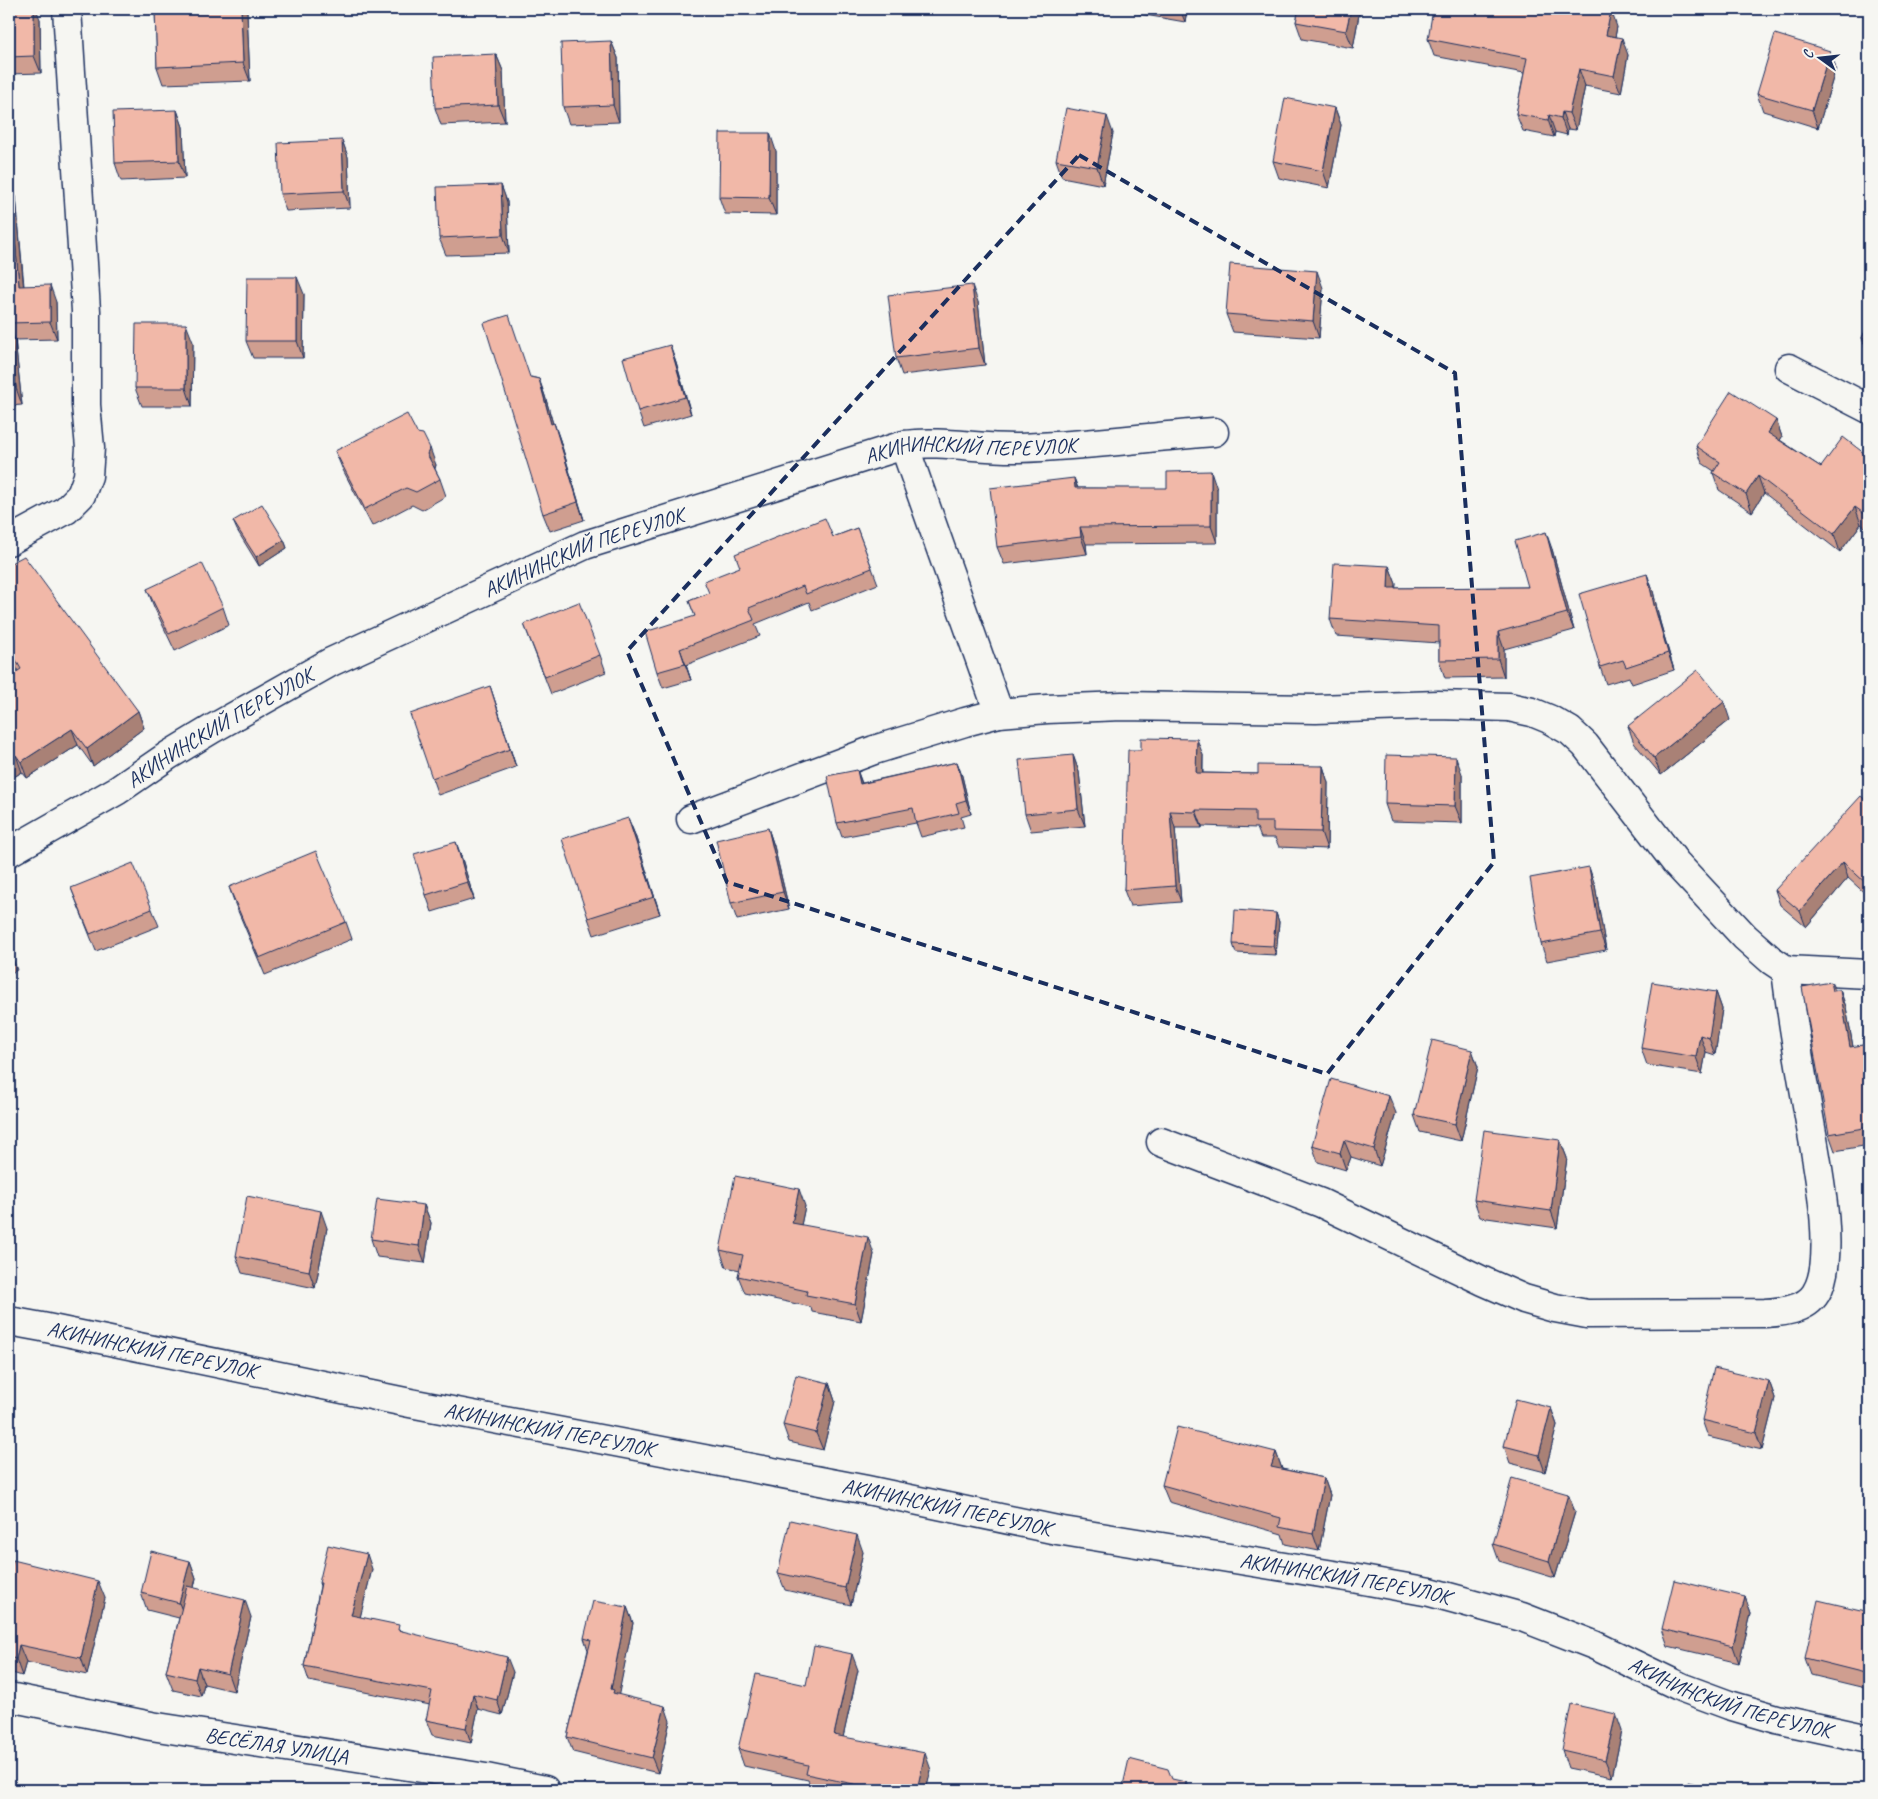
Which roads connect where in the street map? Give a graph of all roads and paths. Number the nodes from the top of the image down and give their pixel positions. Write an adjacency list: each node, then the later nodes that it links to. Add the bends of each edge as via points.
1 (67, 9): 6 (street, via 86,311 88,476 81,495 66,510)
2 (1789, 368): 3 (street)
3 (1869, 409)
4 (1214, 432): 5 (street, АКИНИНСКИЙ ПЕРЕУЛОК, via 1018,448 925,442)
5 (904, 445): 7 (street); 9 (street, АКИНИНСКИЙ ПЕРЕУЛОК, via 586,545 331,662 212,729 118,790)
6 (9, 541)
7 (1000, 713): 8 (street, via 874,750); 10 (street, via 1122,706 1316,708 1438,705 1509,707 1532,712 1570,730 1585,745 1676,863 1745,937)
8 (691, 819)
9 (9, 852)
10 (1786, 970): 11 (street); 12 (street, via 1823,1203 1825,1262 1816,1295 1789,1312 1586,1314 1556,1308 1524,1299 1483,1281 1321,1203)
11 (1869, 974)
12 (1161, 1142)
13 (9, 1321): 15 (street, АКИНИНСКИЙ ПЕРЕУЛОК, via 1057,1530 1430,1592 1531,1620 1594,1644 1683,1688 1729,1705)
14 (9, 1697): 16 (street, ВЕСЁЛАЯ УЛИЦА, via 151,1726)
15 (1869, 1739)
16 (545, 1790)

